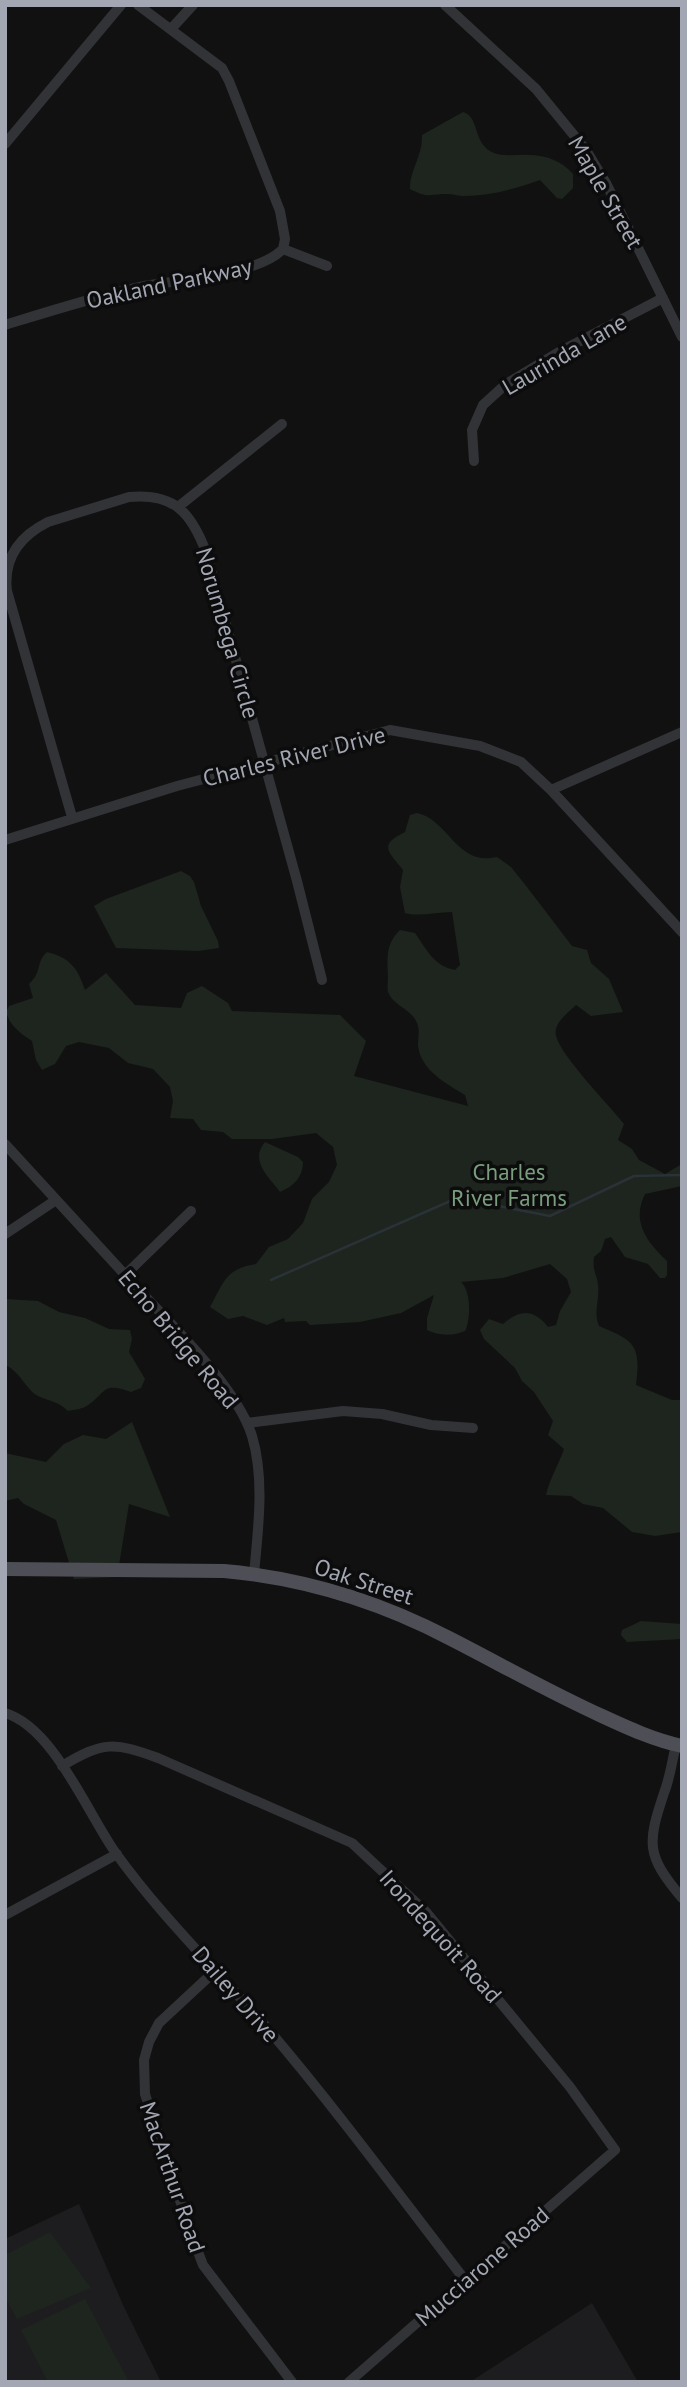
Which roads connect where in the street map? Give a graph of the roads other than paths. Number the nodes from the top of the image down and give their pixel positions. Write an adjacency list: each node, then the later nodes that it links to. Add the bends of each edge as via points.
1 (121, 5): 6 (street)
2 (138, 5): 5 (street)
3 (193, 5): 5 (street)
4 (445, 5): 9 (street, Maple Street, via 537,89 586,150)
5 (171, 29): 7 (street, via 222,68 229,81 280,211)
6 (5, 145)
7 (283, 249): 8 (street, Oakland Parkway); 10 (street, Oakland Parkway, via 255,266 140,287)
8 (327, 267)
9 (663, 298): 11 (street, Maple Street); 13 (street, Laurinda Lane, via 506,384 483,405 472,429)
10 (5, 325)
11 (682, 337)
12 (282, 424): 14 (street)
13 (474, 461)
14 (178, 507): 15 (street, via 167,500 129,497 37,527 17,545 7,567); 17 (street, Norumbega Circle, via 198,533 205,552)
15 (10, 621): 19 (street)
16 (682, 732): 18 (street)
17 (264, 762): 18 (street, Charles River Drive, via 390,730 504,754 521,762); 19 (street, Charles River Drive); 22 (street, Norumbega Circle)
18 (551, 790): 21 (street, Charles River Drive)
19 (72, 817): 20 (street, Charles River Drive)
20 (5, 840)
21 (682, 932)
22 (322, 980)
23 (5, 1144): 24 (street, Echo Bridge Road)
24 (56, 1200): 26 (street); 27 (street, Echo Bridge Road)
25 (191, 1211): 27 (street)
26 (5, 1234)
27 (125, 1275): 28 (street, Echo Bridge Road, via 227,1390)
28 (247, 1423): 29 (street, via 343,1411); 31 (street, Echo Bridge Road, via 257,1460)
29 (473, 1428)
30 (5, 1569): 31 (main road, Oak Street)
31 (254, 1574): 33 (main road, Oak Street, via 349,1597 414,1620 572,1703)
32 (5, 1713): 34 (street, Dailey Drive, via 31,1726)
33 (679, 1746): 36 (street, via 652,1843 657,1865)
34 (62, 1766): 35 (street, Dailey Drive); 39 (street, Irondequoit Road, via 110,1745 125,1746 352,1843 426,1912)
35 (117, 1854): 37 (street); 38 (street, Dailey Drive)
36 (682, 1898)
37 (5, 1915)
38 (216, 1970): 40 (street, Dailey Drive, via 270,2031); 41 (street, MacArthur Road, via 159,2022 144,2060 145,2094 203,2265)
39 (615, 2150): 40 (street, Mucciarone Road)
40 (466, 2280): 42 (street, Mucciarone Road)
41 (292, 2382)
42 (349, 2382)

